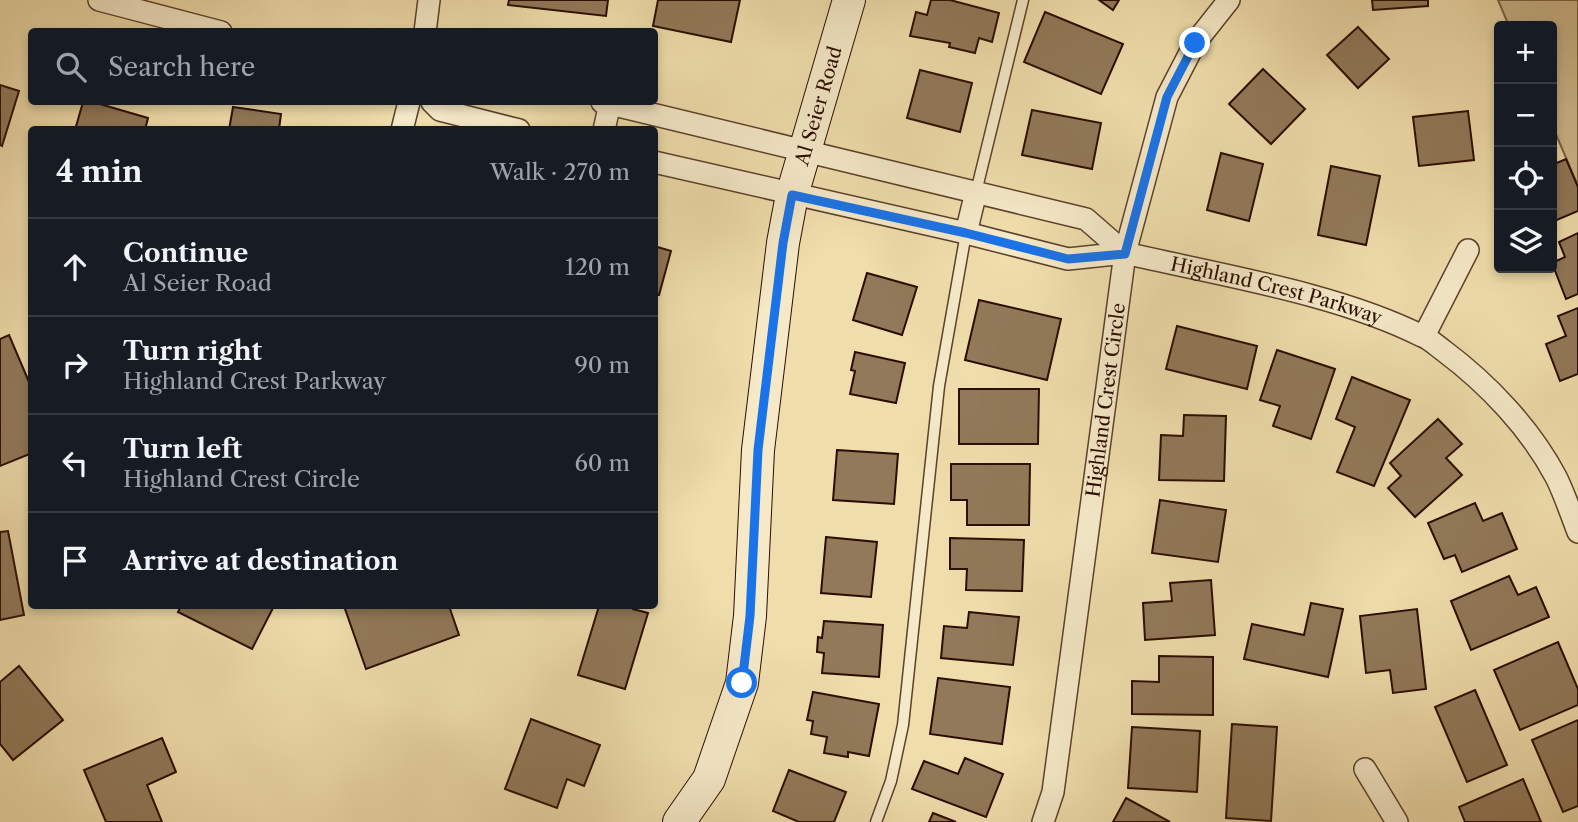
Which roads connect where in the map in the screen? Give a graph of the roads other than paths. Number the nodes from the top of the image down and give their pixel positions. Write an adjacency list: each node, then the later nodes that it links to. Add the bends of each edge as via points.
1 (99, 0): 6 (street)
2 (429, 0): 7 (street)
3 (849, 0): 15 (street, Al Seier Road)
4 (1023, 0): 17 (lane)
5 (1229, 0): 21 (street, Highland Crest Circle, via 1195,43 1167,97)
6 (206, 28)
7 (426, 28)
8 (408, 105): 12 (street)
9 (435, 105): 13 (street)
10 (606, 105): 14 (street, Highland Crest Parkway)
11 (619, 105): 15 (street, Highland Crest Parkway)
12 (403, 126)
13 (503, 126)
14 (604, 126)
15 (805, 149): 17 (street, Highland Crest Parkway); 18 (street, Al Seier Road)
16 (658, 163): 18 (street, Highland Crest Parkway)
17 (976, 191): 19 (street); 21 (street, Highland Crest Parkway, via 1086,219)
18 (792, 195): 19 (street, Highland Crest Parkway); 25 (street, Al Seier Road, via 758,450 742,683 709,779)
19 (966, 233): 21 (street, Highland Crest Parkway, via 1068,259); 26 (lane, via 939,386 903,725)
20 (1468, 250): 22 (street)
21 (1125, 254): 22 (street, Highland Crest Parkway, via 1288,290); 27 (street, Highland Crest Circle, via 1053,793)
22 (1424, 336): 23 (street, Highland Crest Parkway, via 1464,366 1523,427 1556,477)
23 (1578, 532)
24 (1365, 769): 28 (street)
25 (679, 822)
26 (876, 822)
27 (1043, 822)
28 (1397, 822)

